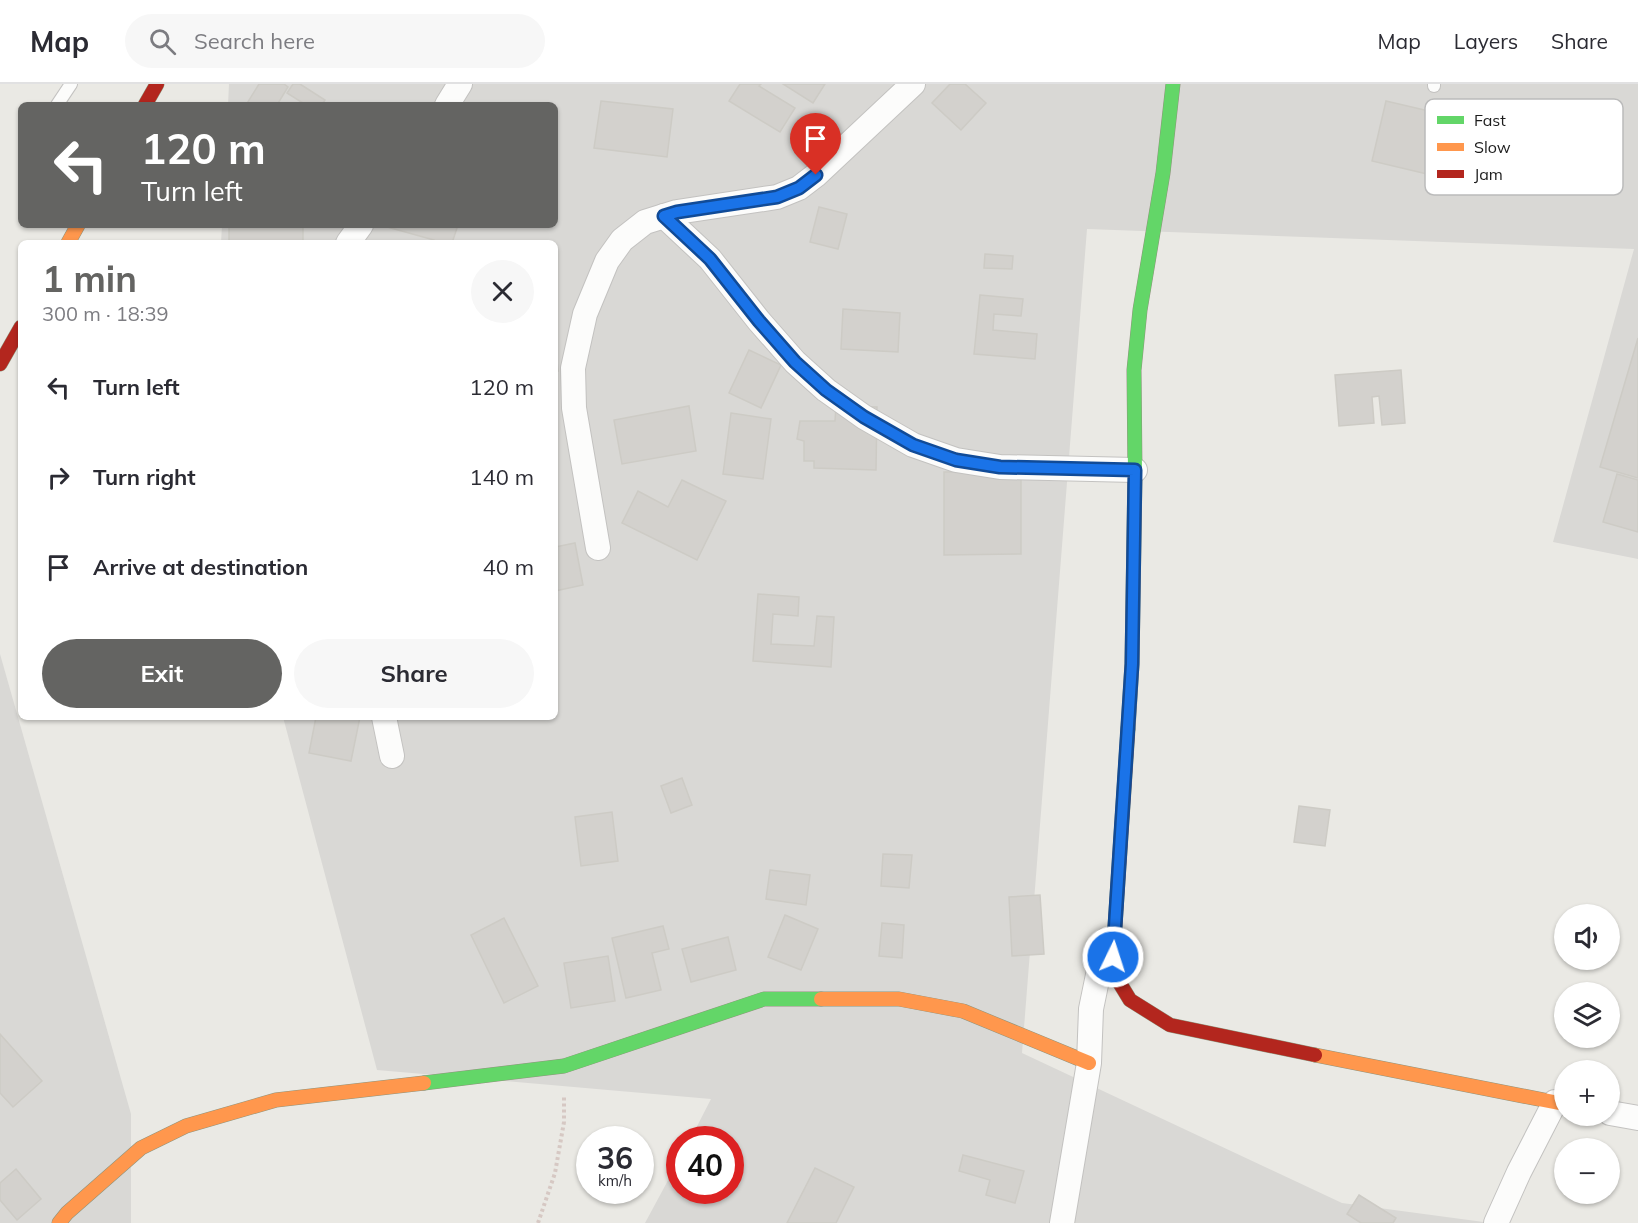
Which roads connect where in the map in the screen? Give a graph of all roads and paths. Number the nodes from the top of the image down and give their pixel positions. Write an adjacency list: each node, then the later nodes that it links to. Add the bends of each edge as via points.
1 (71, 84): 6 (lane)
2 (158, 84): 7 (main road)
3 (460, 84): 8 (street)
4 (913, 84): 9 (street, via 799,188 777,197)
5 (1173, 84): 12 (main road, via 1134,370)
6 (59, 102)
7 (147, 102)
8 (449, 102)
9 (664, 216): 12 (street, via 710,259 795,362 864,417 913,445 956,460 1000,467); 13 (street, via 645,222 622,240 607,261 577,345 574,408)
10 (18, 332): 11 (main road)
11 (0, 364)
12 (1135, 470): 16 (main road, via 1132,664)
13 (598, 548)
14 (385, 720): 15 (street)
15 (392, 756)
16 (1117, 894): 17 (street, via 1091,1009); 19 (main road, via 1113,957 1116,977 1130,1000 1170,1025)
17 (1089, 1063): 18 (main road, via 963,1011 899,999 764,999); 25 (street)
18 (564, 1065): 23 (main road, via 276,1100 186,1126 141,1148); 24 (path, via 564,1122 555,1173)
19 (1554, 1102)
20 (1554, 1113): 26 (street, via 1519,1172)
21 (1620, 1115): 22 (street)
22 (1638, 1118)
23 (59, 1223)
24 (538, 1223)
25 (1062, 1223)
26 (1496, 1223)

